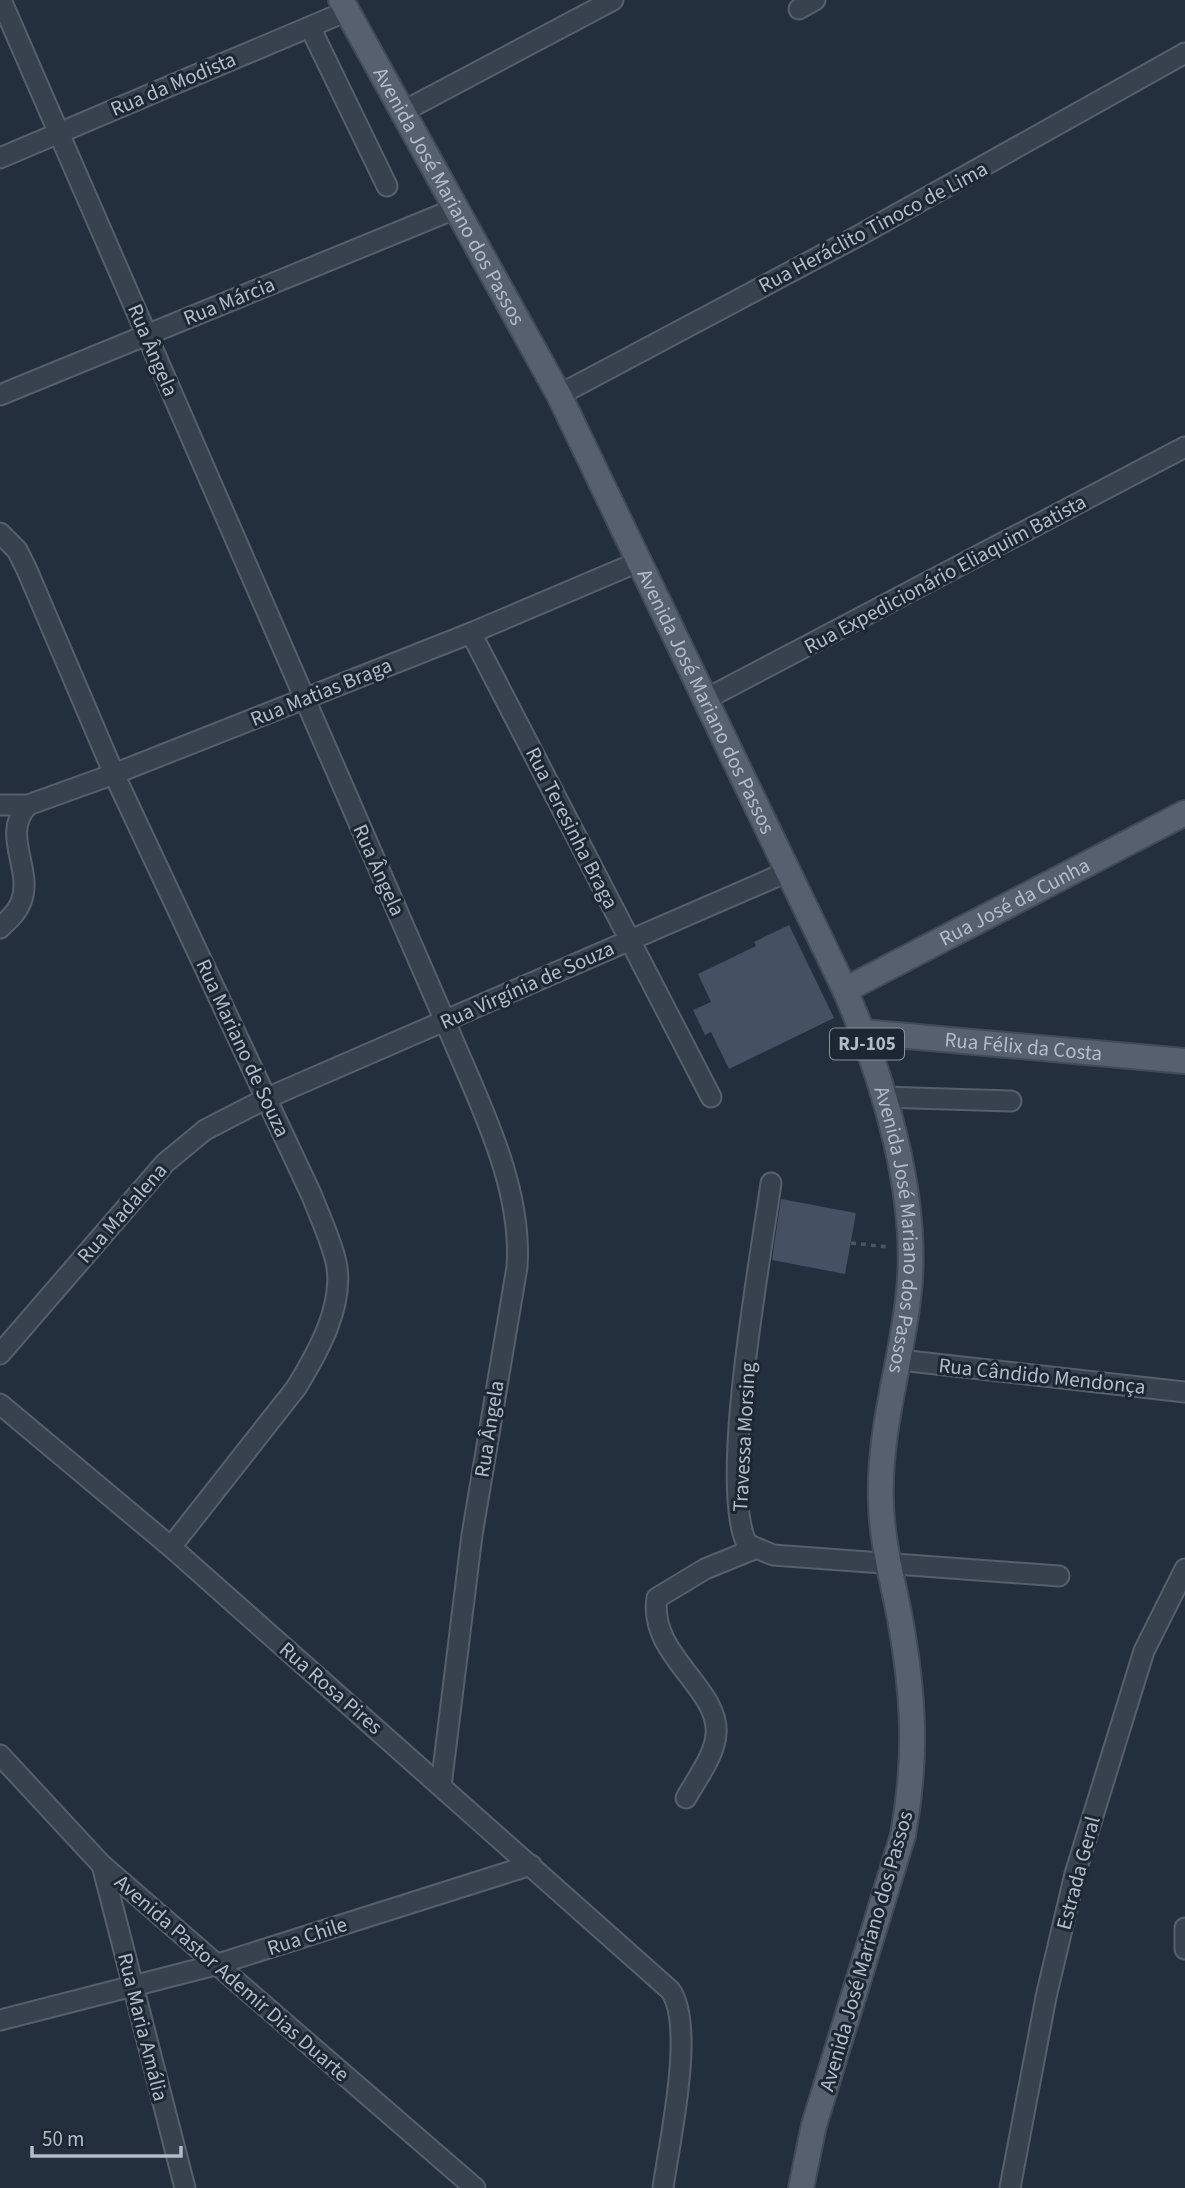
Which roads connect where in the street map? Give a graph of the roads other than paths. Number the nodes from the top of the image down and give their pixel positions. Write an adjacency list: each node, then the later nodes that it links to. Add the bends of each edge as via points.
1 (1, 0): 7 (street, Rua Ângela)
2 (613, 0): 6 (street)
3 (344, 6): 4 (street, Rua da Modista); 6 (main road, Avenida José Mariano dos Passos / RJ-105)
4 (310, 27): 7 (street, Rua da Modista); 9 (street)
5 (1185, 53): 12 (street, Rua Heráclito Tinoco de Lima, via 860,235)
6 (404, 111): 10 (main road, Avenida José Mariano dos Passos / RJ-105)
7 (59, 133): 8 (street, Rua da Modista); 11 (street, Rua Ângela)
8 (0, 158)
9 (387, 186)
10 (457, 208): 11 (street, Rua Márcia); 12 (main road, Avenida José Mariano dos Passos / RJ-105)
11 (146, 335): 13 (street, Rua Márcia); 18 (street, Rua Ângela)
12 (558, 394): 16 (main road, Avenida José Mariano dos Passos / RJ-105)
13 (0, 395)
14 (1185, 447): 19 (street, Rua Expedicionário Eliaquim Batista)
15 (0, 533): 20 (street, Rua Mariano de Souza, via 17,550 27,570)
16 (638, 562): 17 (street, Rua Matias Braga); 19 (main road, Avenida José Mariano dos Passos / RJ-105)
17 (471, 633): 18 (street, Rua Matias Braga); 26 (street, Rua Teresinha Braga)
18 (304, 699): 20 (street, Rua Matias Braga); 28 (street, Rua Ângela)
19 (704, 700): 24 (main road, Avenida José Mariano dos Passos / RJ-105)
20 (114, 774): 22 (street, Rua Matias Braga); 33 (street, Rua Mariano de Souza)
21 (0, 805): 22 (street, Rua Matias Braga)
22 (28, 805): 25 (street, via 13,822 12,840 23,893 20,905)
23 (1185, 813): 27 (main road, Rua José da Cunha)
24 (787, 872): 26 (street, Rua Virgínia de Souza); 27 (main road, Avenida José Mariano dos Passos / RJ-105)
25 (0, 928)
26 (629, 940): 28 (street, Rua Virgínia de Souza); 31 (street, Rua Teresinha Braga)
27 (845, 990): 29 (main road, Avenida José Mariano dos Passos / RJ-105)
28 (445, 1021): 33 (street, Rua Virgínia de Souza); 46 (street, Rua Ângela, via 494,1139 512,1206 518,1252 472,1535)
29 (863, 1032): 30 (main road, Rua Félix da Costa); 32 (main road, Avenida José Mariano dos Passos / RJ-105)
30 (1185, 1061)
31 (711, 1097)
32 (882, 1097): 34 (street); 37 (main road, Avenida José Mariano dos Passos / RJ-105, via 899,1165 909,1234 909,1296)
33 (267, 1098): 36 (street, Rua Madalena, via 205,1130 165,1163); 40 (street, Rua Mariano de Souza, via 312,1196 336,1263 334,1302 318,1349 296,1388)
34 (1011, 1101)
35 (771, 1183): 41 (street, Travessa Morsing, via 738,1461 741,1533)
36 (0, 1354)
37 (900, 1360): 38 (street, Rua Cândido Mendonça); 42 (main road, Avenida José Mariano dos Passos / RJ-105, via 887,1416 881,1477 883,1532)
38 (1185, 1392)
39 (0, 1404): 40 (street, Rua Rosa Pires)
40 (171, 1547): 46 (street, Rua Rosa Pires)
41 (754, 1549): 42 (street, via 773,1555); 47 (street, via 705,1569 657,1598 654,1616 665,1643 711,1709 717,1733)
42 (890, 1566): 44 (street); 59 (main road, Avenida José Mariano dos Passos / RJ-105, via 913,1707 912,1786 903,1835 814,2126)
43 (1185, 1569): 55 (street, Estrada Geral, via 1144,1651 1075,1874 1046,1997)
44 (1059, 1576)
45 (0, 1755): 48 (street, Avenida Pastor Ademir Dias Duarte)
46 (441, 1786): 49 (street, Rua Rosa Pires)
47 (686, 1798)
48 (102, 1865): 52 (street, Avenida Pastor Ademir Dias Duarte); 53 (street, Rua Maria Amália)
49 (531, 1866): 52 (street, Rua Chile); 58 (street, Rua Rosa Pires, via 670,1990 678,2003 682,2041)
50 (1185, 1928): 51 (street)
51 (1185, 1949)
52 (215, 1965): 53 (street, Rua Chile); 57 (street, Avenida Pastor Ademir Dias Duarte)
53 (132, 1987): 54 (street, Rua Chile); 56 (street, Rua Maria Amália)
54 (0, 2020)
55 (1013, 2184)
56 (185, 2188)
57 (475, 2188)
58 (663, 2188)
59 (800, 2188)

